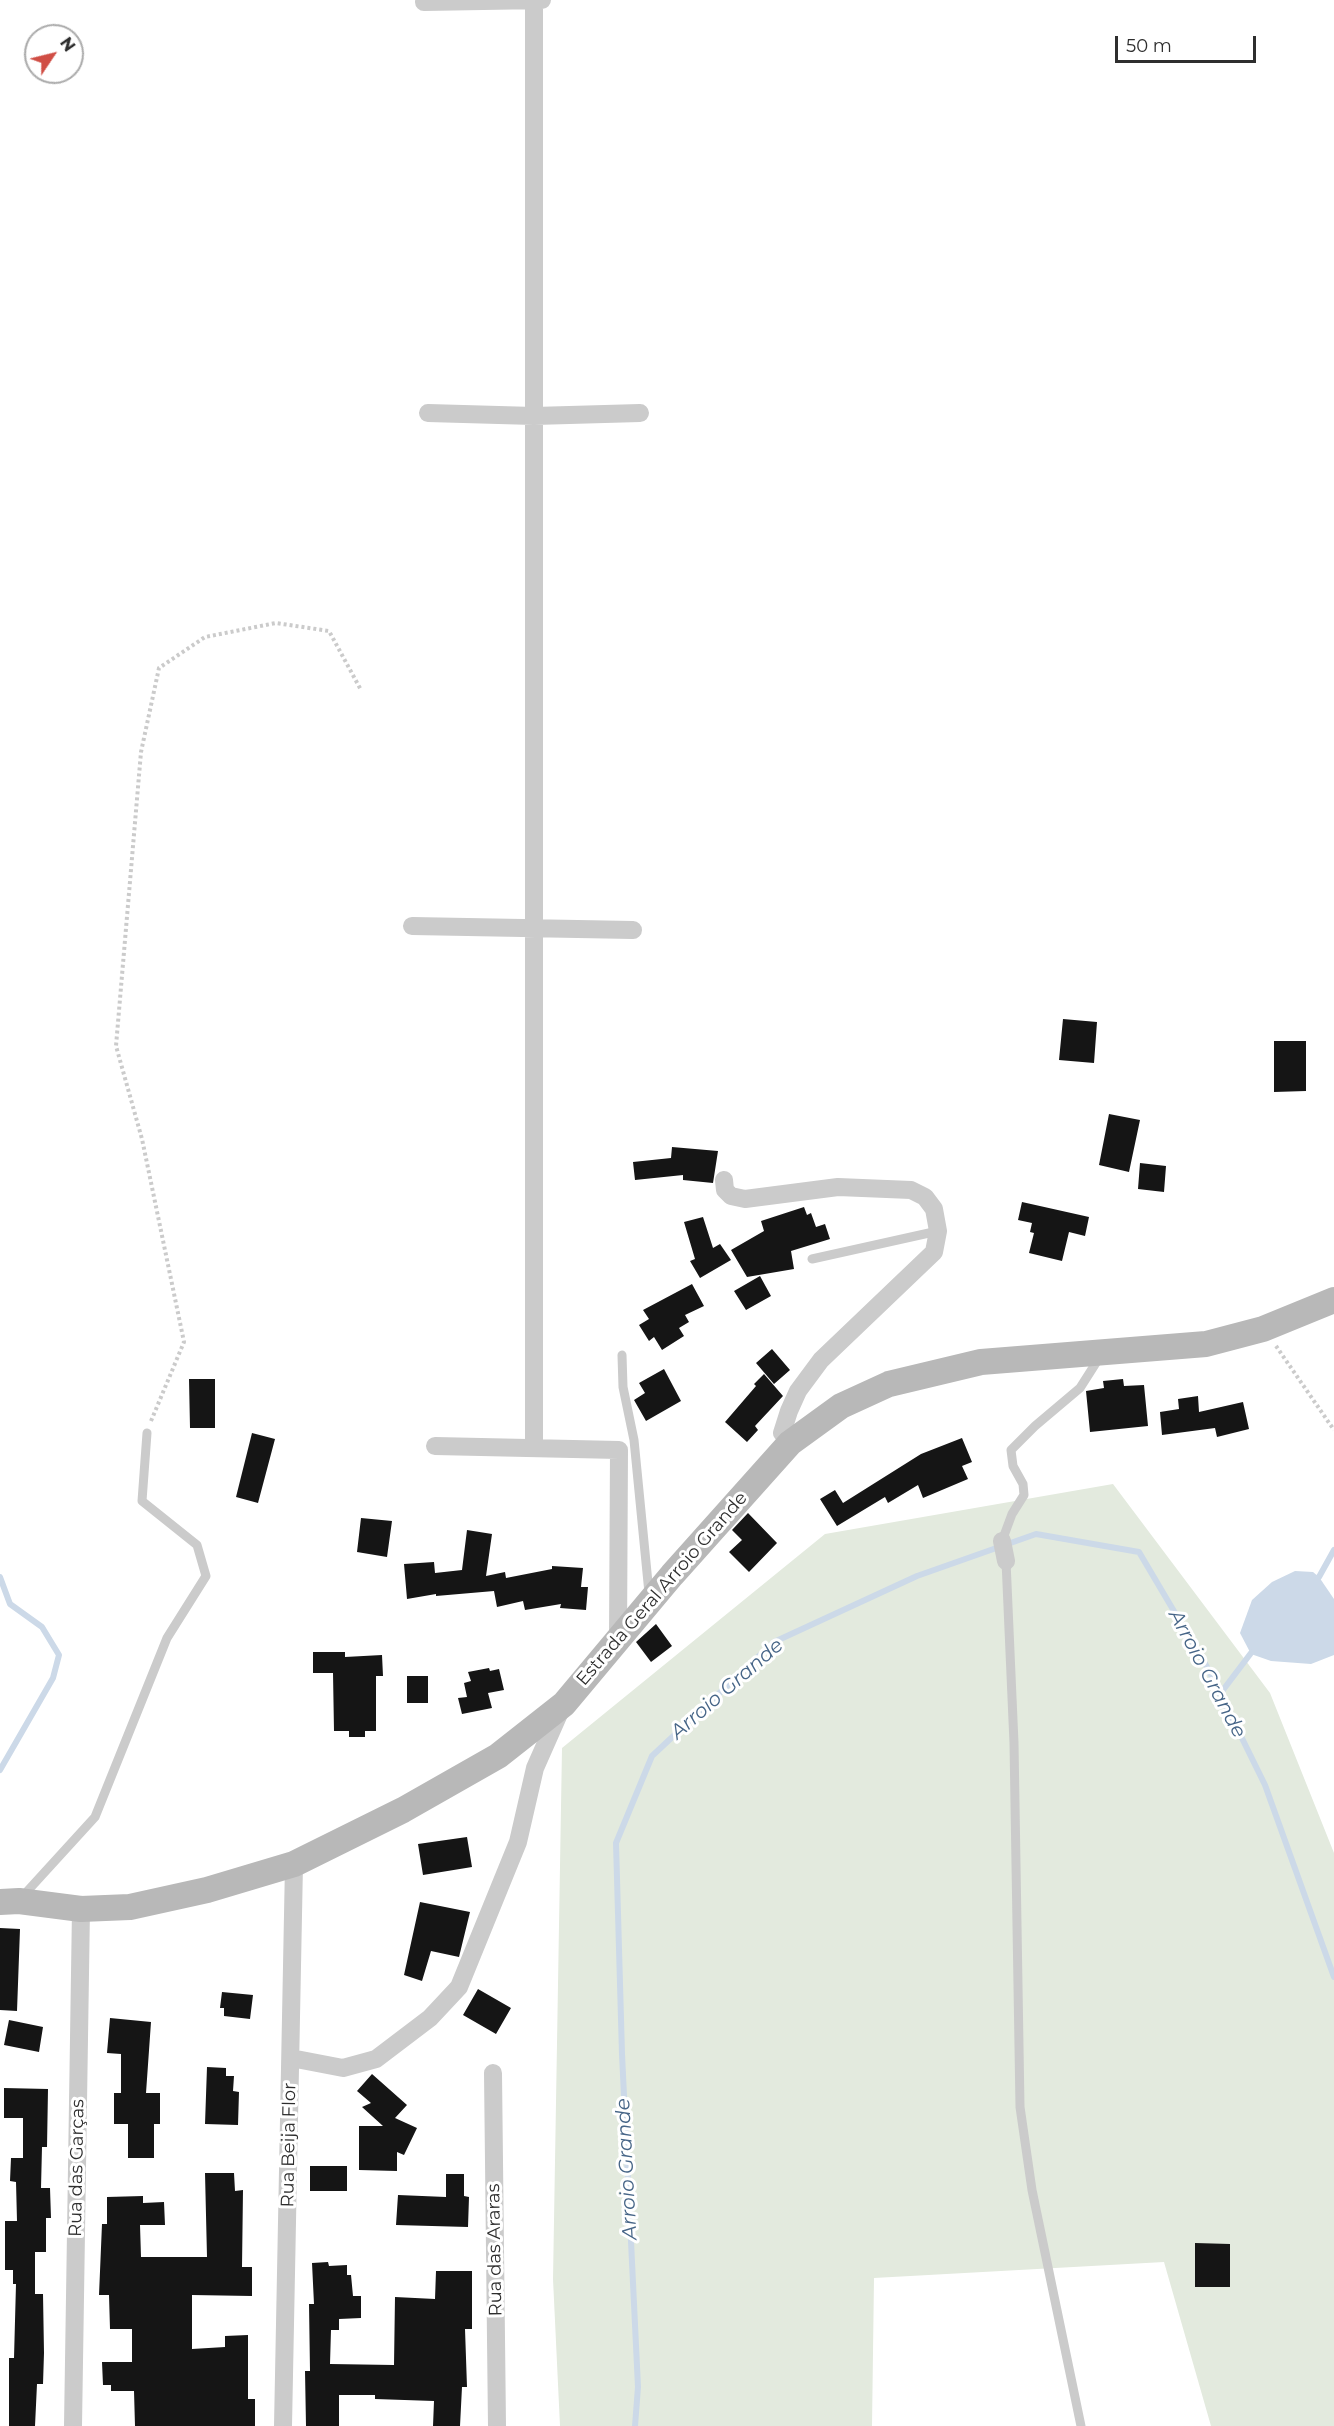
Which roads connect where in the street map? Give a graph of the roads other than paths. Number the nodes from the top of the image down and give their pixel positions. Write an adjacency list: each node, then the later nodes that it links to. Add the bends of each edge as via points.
1 (534, 0): 2 (street); 3 (street); 6 (street)
2 (542, 0)
3 (424, 2)
4 (428, 413): 6 (street)
5 (640, 413): 6 (street)
6 (534, 416): 8 (street)
7 (412, 926): 8 (street)
8 (532, 928): 9 (street); 19 (street)
9 (633, 930)
10 (724, 1180): 11 (street, via 724,1190 745,1199 838,1187 911,1190 925,1197 934,1209)
11 (938, 1231): 12 (lane); 17 (street, via 934,1252 821,1360 798,1391 782,1433)
12 (812, 1259)
13 (1334, 1300): 14 (main road, Estrada Geral Arroio Grande, via 1263,1329 1206,1344)
14 (1102, 1353): 17 (main road, Estrada Geral Arroio Grande, via 981,1362 889,1384 841,1406); 20 (lane, via 1080,1388 1011,1450 1024,1495)
15 (622, 1355): 22 (lane)
16 (147, 1433): 26 (lane, via 142,1502 197,1545 206,1576 167,1638 95,1817)
17 (790, 1443): 22 (main road, Estrada Geral Arroio Grande)
18 (435, 1446): 19 (street)
19 (534, 1448): 23 (street, via 619,1450)
20 (1002, 1541): 21 (street)
21 (1006, 1561): 33 (lane, via 1014,1754 1020,2107 1032,2190)
22 (650, 1602): 23 (main road, Estrada Geral Arroio Grande)
23 (618, 1640): 24 (main road, Estrada Geral Arroio Grande)
24 (564, 1704): 25 (main road, Estrada Geral Arroio Grande, via 498,1756 403,1810); 28 (street, via 535,1768 518,1842 459,1987 430,2018 376,2059 343,2068)
25 (294, 1864): 27 (main road, Estrada Geral Arroio Grande, via 207,1890 130,1907); 28 (street, Rua Beija Flor)
26 (9, 1901): 27 (main road, Estrada Geral Arroio Grande)
27 (81, 1909): 30 (street, Rua das Garças)
28 (291, 2058): 31 (street, Rua Beija Flor)
29 (493, 2073): 32 (street, Rua das Araras)
30 (73, 2426)
31 (283, 2426)
32 (497, 2426)
33 (1081, 2426)

